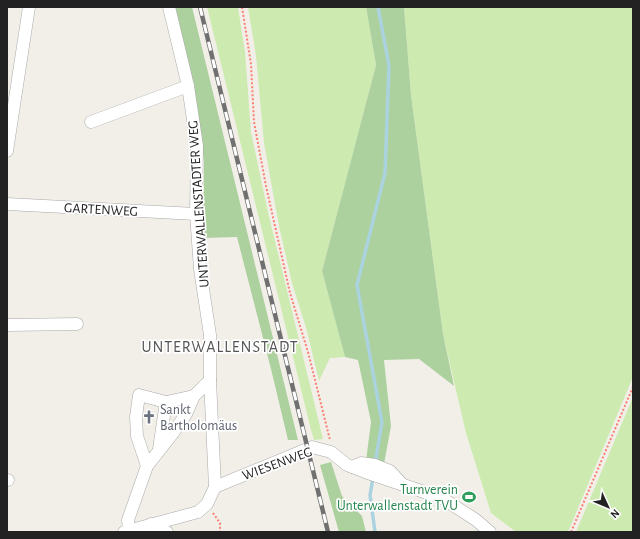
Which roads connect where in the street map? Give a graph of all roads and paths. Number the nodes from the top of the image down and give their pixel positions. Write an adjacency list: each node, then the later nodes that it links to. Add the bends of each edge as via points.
1 (29, 7): 5 (street)
2 (169, 7): 4 (street, UNTERWALLENSTADTER WEG)
3 (242, 7): 17 (path, via 251,64 254,122 266,186 290,293 308,352)
4 (188, 86): 6 (street); 9 (street, UNTERWALLENSTADTER WEG, via 196,146)
5 (11, 101): 7 (street)
6 (91, 122)
7 (7, 150)
8 (7, 204): 9 (street, GARTENWEG)
9 (196, 214): 12 (street, UNTERWALLENSTADTER WEG, via 200,269 210,335)
10 (77, 324): 11 (street)
11 (7, 325)
12 (210, 380): 14 (street); 21 (street, UNTERWALLENSTADTER WEG)
13 (633, 387): 28 (path)
14 (194, 396): 15 (street); 16 (street, via 186,414)
15 (166, 402): 16 (street); 18 (street, via 139,395 137,436)
16 (159, 449): 18 (street)
17 (331, 452): 19 (street, WIESENWEG); 21 (street, WIESENWEG, via 312,447)
18 (147, 466): 24 (street)
19 (352, 467): 20 (street, WIESENWEG); 20 (street, via 361,463 375,465 390,471)
20 (402, 484): 27 (street, WIESENWEG, via 442,498)
21 (215, 487): 22 (street)
22 (207, 504): 23 (street, via 198,512); 26 (path, via 220,523)
23 (151, 524): 24 (street); 25 (street)
24 (126, 531)
25 (167, 532)
26 (220, 532)
27 (490, 532)
28 (571, 532)

